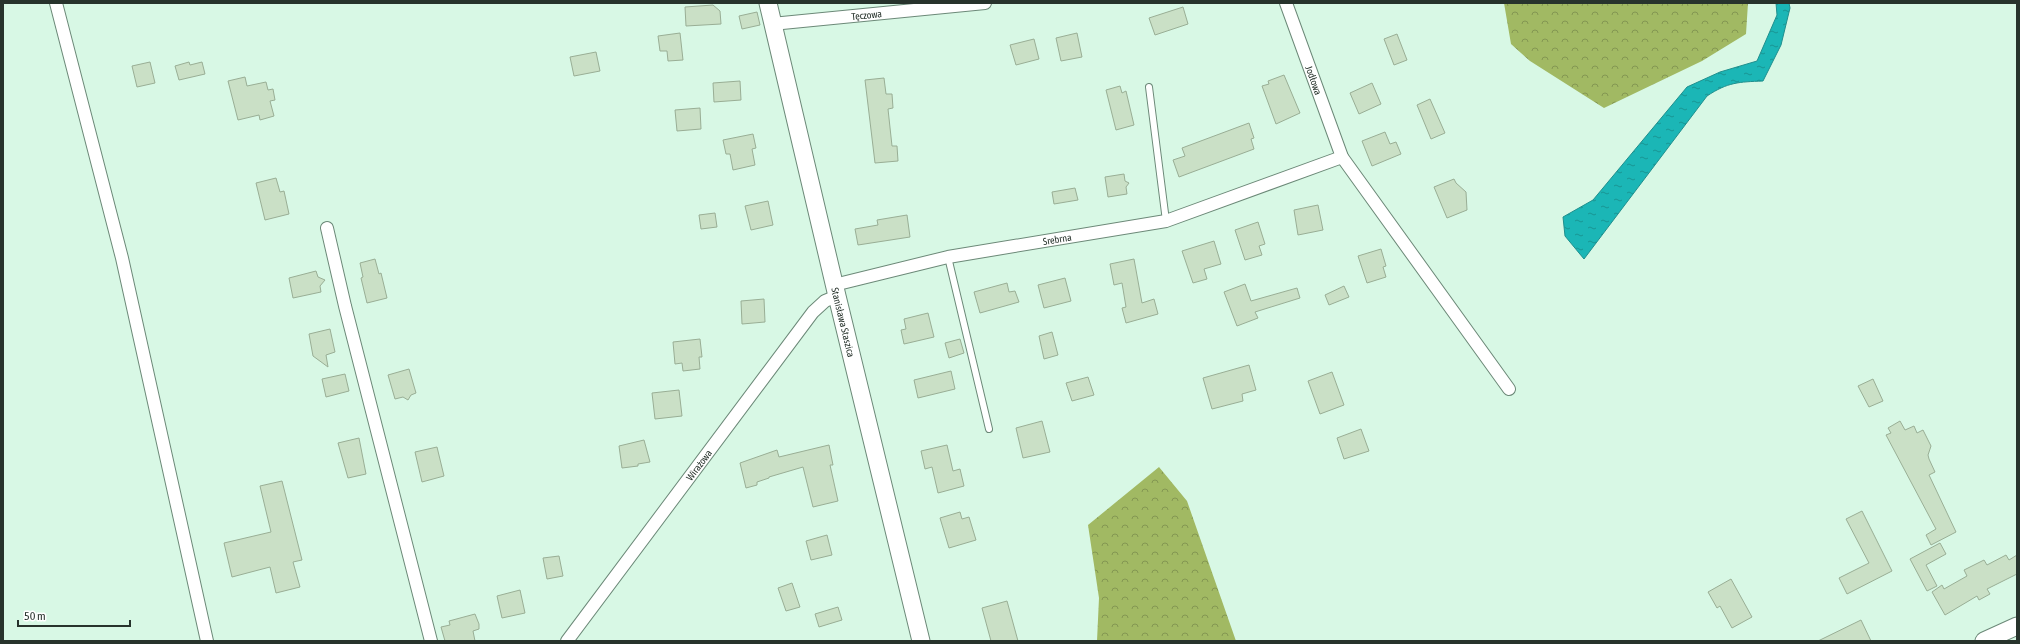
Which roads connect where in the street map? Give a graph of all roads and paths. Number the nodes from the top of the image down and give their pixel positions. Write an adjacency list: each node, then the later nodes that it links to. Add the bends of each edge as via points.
1 (56, 3): 16 (street, via 122,258)
2 (768, 3): 5 (street, Stanisława Staszica)
3 (985, 3): 5 (street, Tęczowa)
4 (1286, 3): 7 (street, Jodłowa)
5 (772, 24): 11 (street, Stanisława Staszica)
6 (1149, 87): 8 (lane)
7 (1342, 157): 8 (street, Srebrna); 12 (street, Jodłowa)
8 (1166, 221): 10 (street, Srebrna)
9 (327, 228): 17 (street)
10 (948, 257): 11 (street, Srebrna); 13 (lane)
11 (835, 291): 18 (street, Wirażowa, via 813,312); 19 (street, Stanisława Staszica)
12 (1509, 389)
13 (989, 429)
14 (2017, 626): 15 (street)
15 (1986, 640)
16 (206, 641)
17 (431, 641)
18 (566, 641)
19 (921, 641)

